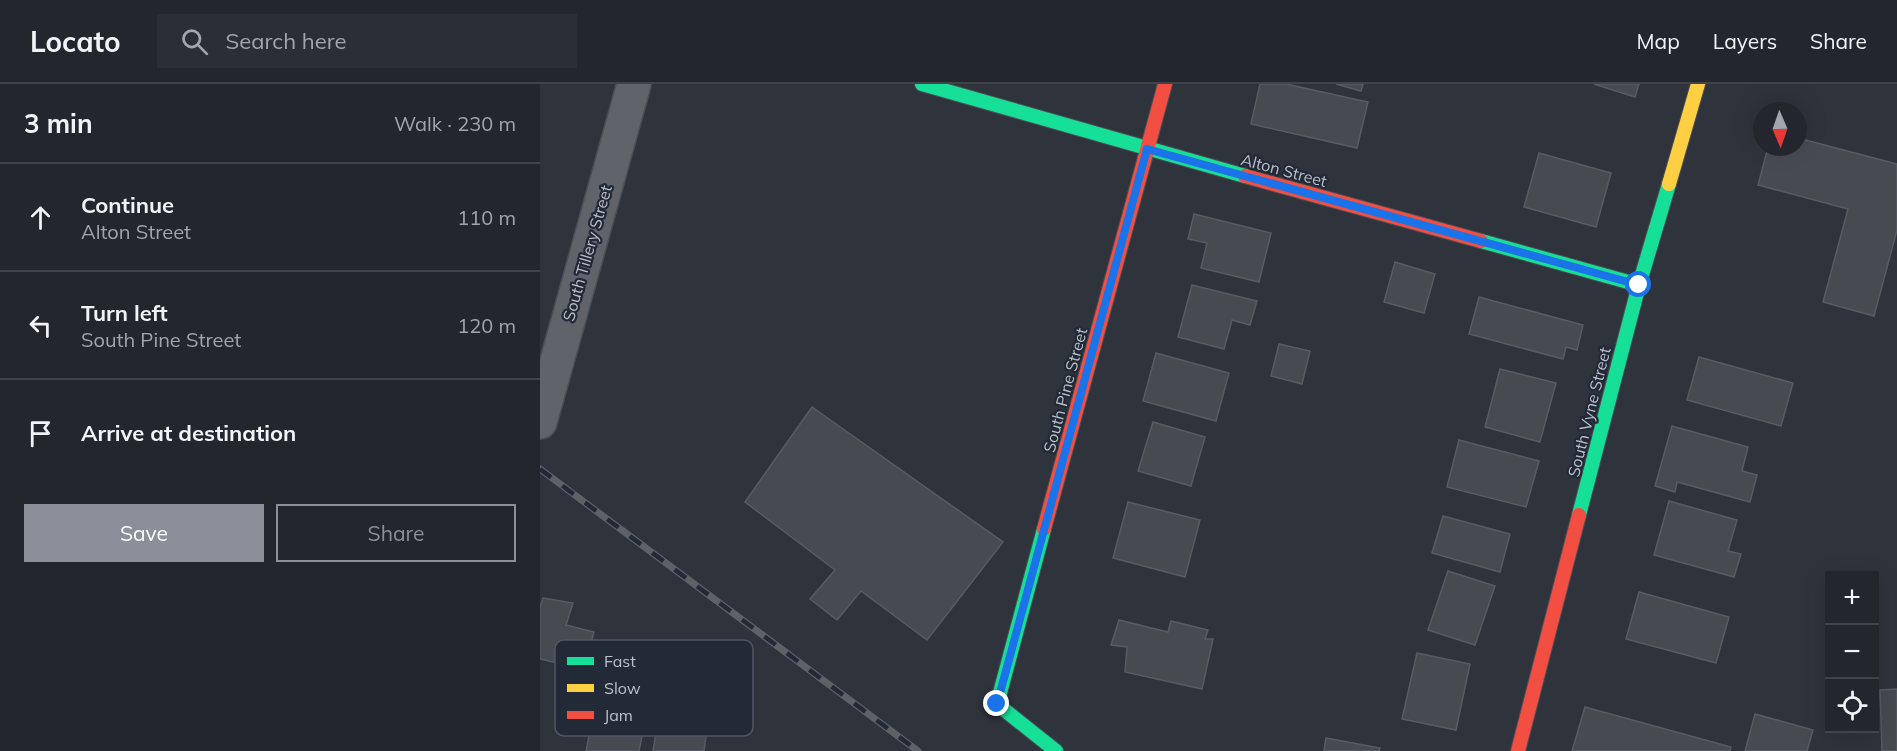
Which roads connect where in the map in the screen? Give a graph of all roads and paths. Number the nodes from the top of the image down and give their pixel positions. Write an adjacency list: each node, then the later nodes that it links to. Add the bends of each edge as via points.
1 (634, 84): 7 (street, South Tillery Street)
2 (922, 84): 5 (street, Alton Street)
3 (1165, 84): 5 (street, South Pine Street)
4 (1698, 84): 6 (street, South Vyne Street)
5 (1147, 149): 6 (street, Alton Street); 8 (street, South Pine Street, via 997,704)
6 (1639, 285): 9 (street, South Vyne Street)
7 (540, 422)
8 (1056, 751)
9 (1518, 751)

